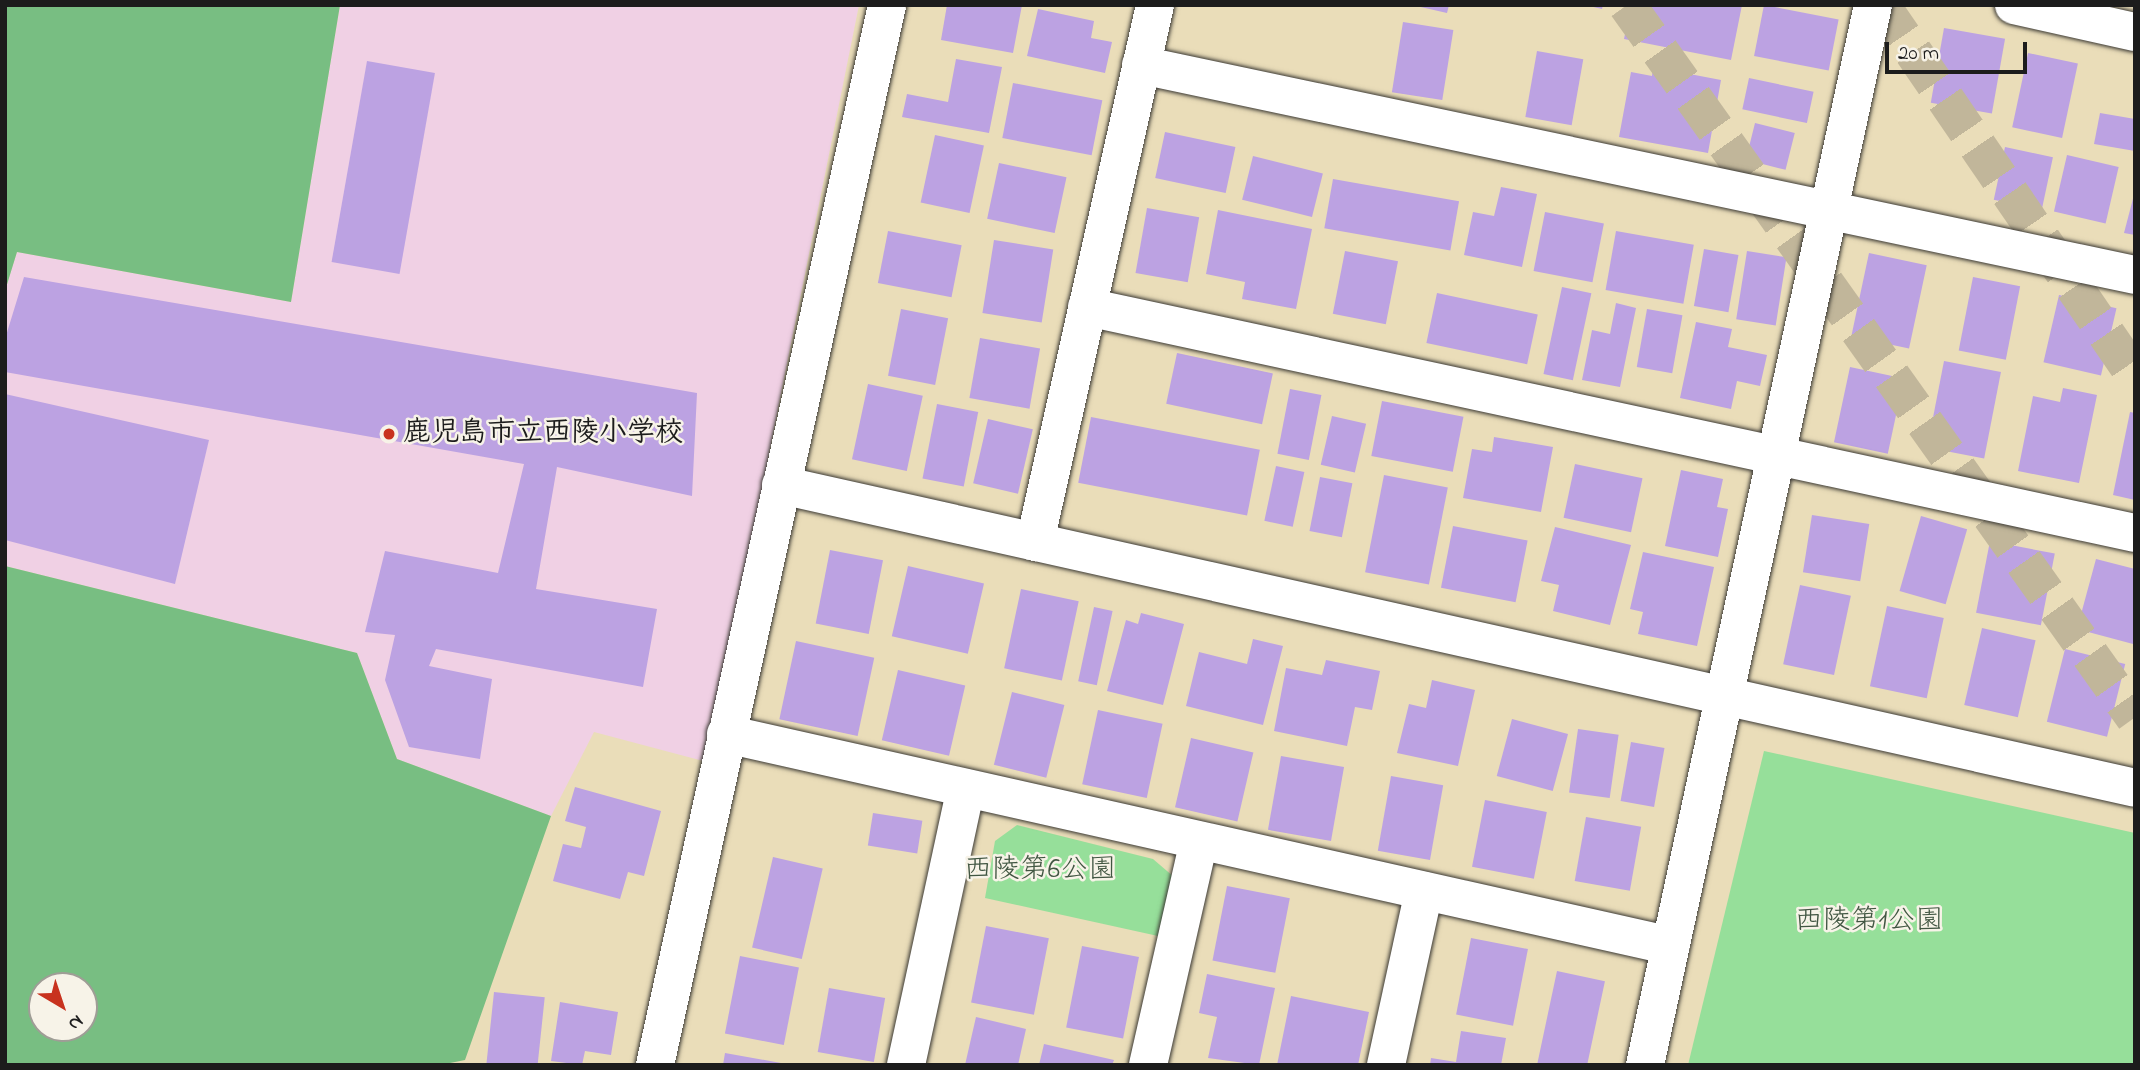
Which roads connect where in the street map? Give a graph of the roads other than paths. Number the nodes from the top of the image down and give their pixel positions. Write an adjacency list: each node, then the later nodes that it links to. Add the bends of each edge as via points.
1 (887, 5): 11 (street)
2 (1155, 5): 6 (street)
3 (1873, 5): 7 (street)
4 (2014, 5): 5 (street)
5 (2135, 32)
6 (1141, 65): 7 (street); 9 (street)
7 (1829, 211): 8 (street); 10 (street)
8 (2135, 275)
9 (1087, 307): 10 (street); 13 (street)
10 (1777, 456): 12 (street); 14 (street)
11 (781, 485): 13 (street); 15 (street)
12 (2135, 533)
13 (1035, 542): 14 (street)
14 (1726, 696): 17 (street); 20 (street)
15 (726, 734): 16 (street); 21 (street)
16 (967, 788): 18 (street); 22 (street)
17 (2135, 788)
18 (1199, 841): 19 (street); 23 (street)
19 (1424, 891): 20 (street); 24 (street)
20 (1671, 946): 25 (street)
21 (655, 1065)
22 (906, 1065)
23 (1148, 1065)
24 (1386, 1065)
25 (1645, 1065)

